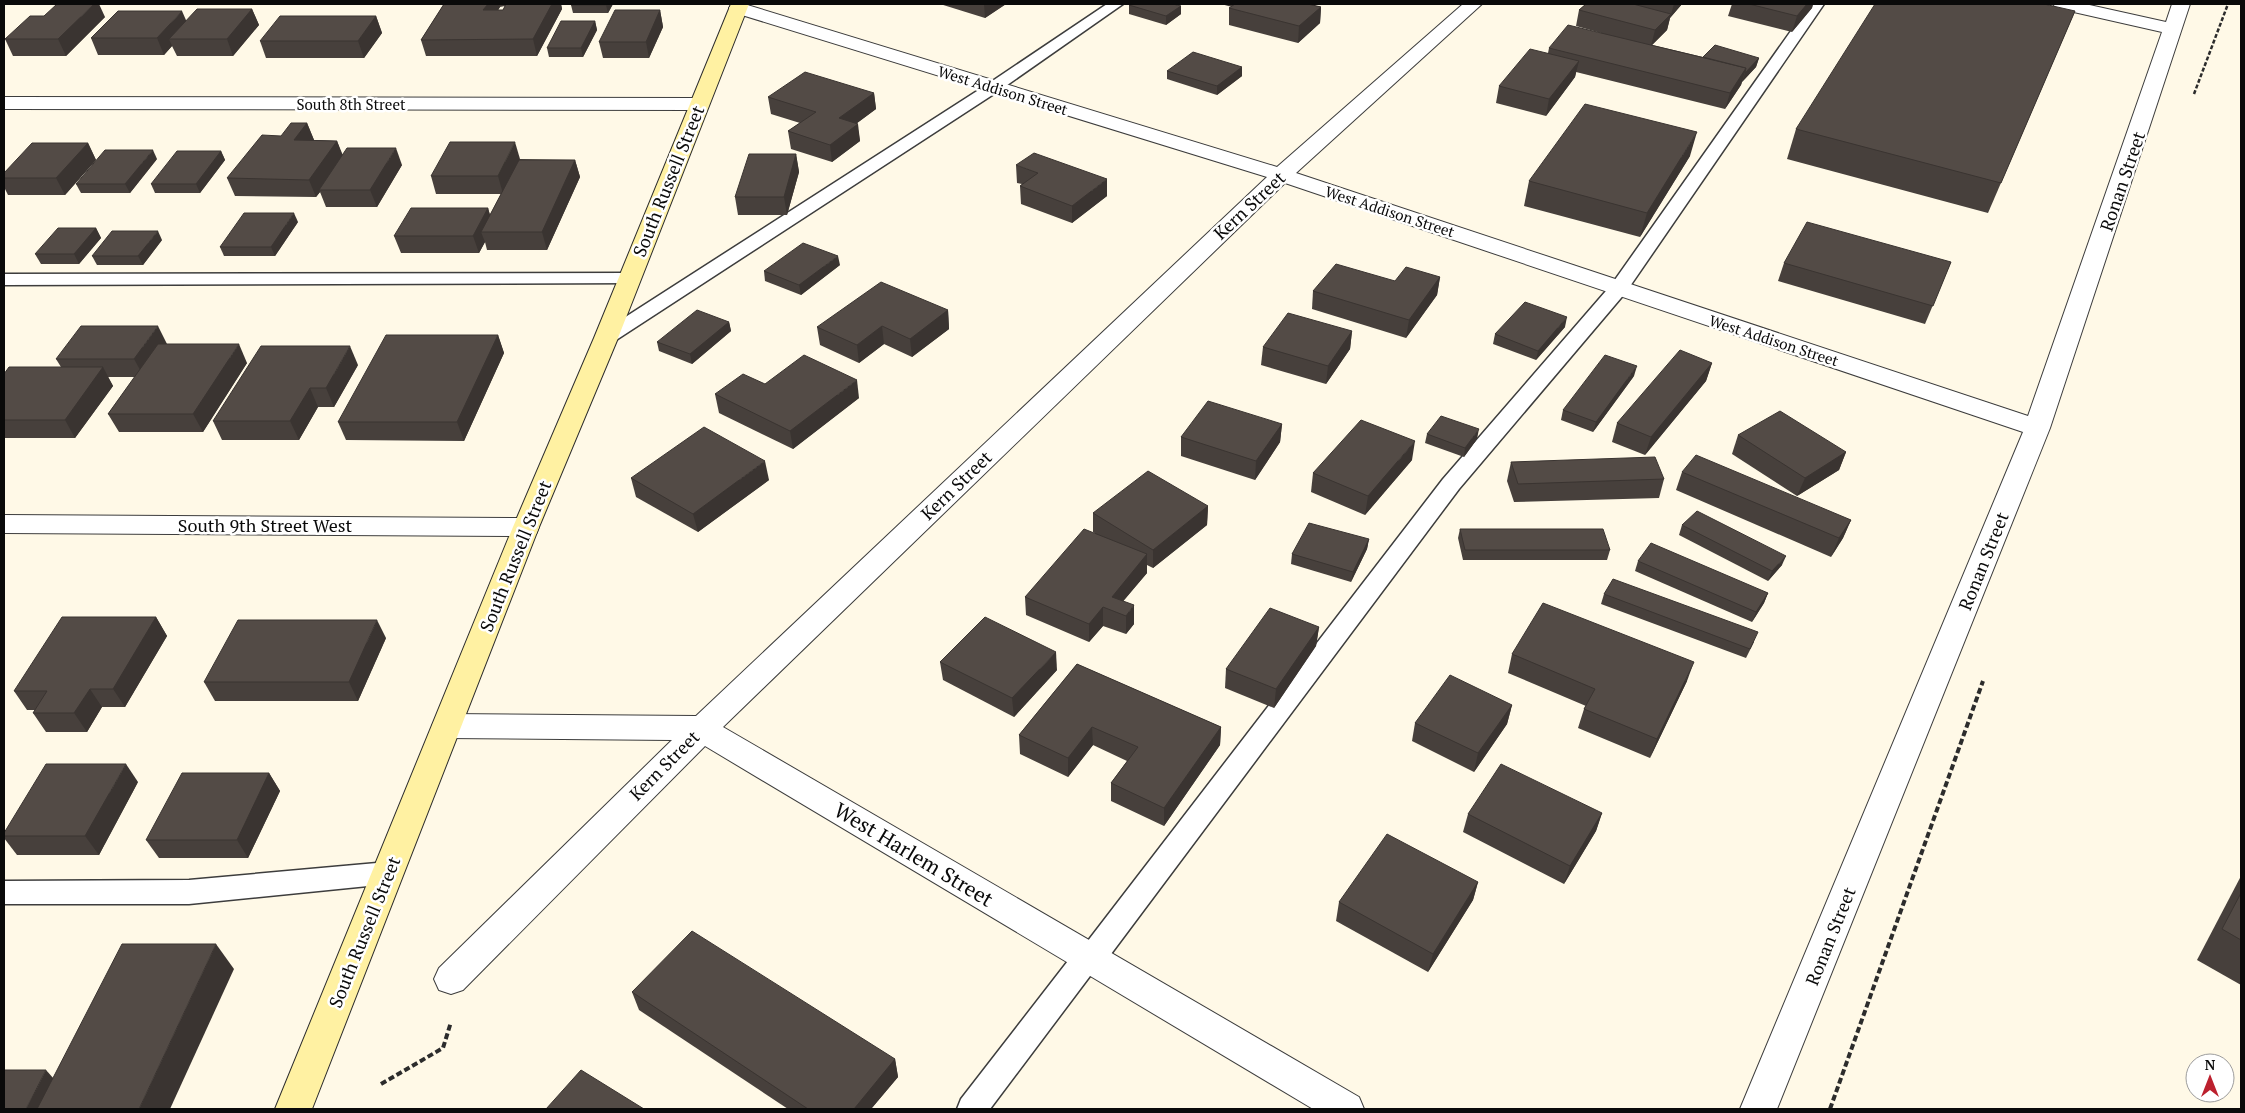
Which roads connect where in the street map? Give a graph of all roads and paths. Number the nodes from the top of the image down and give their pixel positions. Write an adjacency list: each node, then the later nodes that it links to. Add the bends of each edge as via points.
1 (1116, 4): 8 (lane)
2 (1474, 4): 11 (street, Kern Street)
3 (1816, 4): 14 (lane)
4 (2062, 4): 7 (street)
5 (2180, 4): 7 (street, Ronan Street)
6 (743, 5): 8 (street, West Addison Street); 10 (main road, South Russell Street)
7 (2173, 29): 16 (street, Ronan Street)
8 (994, 87): 11 (street, West Addison Street); 15 (lane)
9 (4, 103): 10 (street, South 8th Street)
10 (699, 104): 12 (main road, South Russell Street)
11 (1281, 175): 14 (street, West Addison Street); 20 (street, Kern Street)
12 (629, 279): 13 (lane); 15 (main road, South Russell Street)
13 (4, 280)
14 (1620, 288): 16 (street, West Addison Street); 24 (lane, via 1451,484 1092,957)
15 (606, 338): 18 (main road, South Russell Street)
16 (2037, 428): 30 (street, Ronan Street)
17 (4, 524): 18 (street, South 9th Street West)
18 (526, 527): 19 (main road, South Russell Street)
19 (447, 726): 20 (street); 21 (main road, South Russell Street)
20 (700, 728): 23 (street, Kern Street); 24 (street, West Harlem Street)
21 (388, 873): 22 (lane, via 189,892); 27 (main road, South Russell Street)
22 (4, 893)
23 (473, 957): 25 (street, Kern Street); 26 (path, via 443,1048)
24 (1088, 957): 28 (lane); 29 (street, West Harlem Street)
25 (451, 978)
26 (381, 1084)
27 (293, 1109)
28 (972, 1109)
29 (1346, 1109)
30 (1759, 1109)

